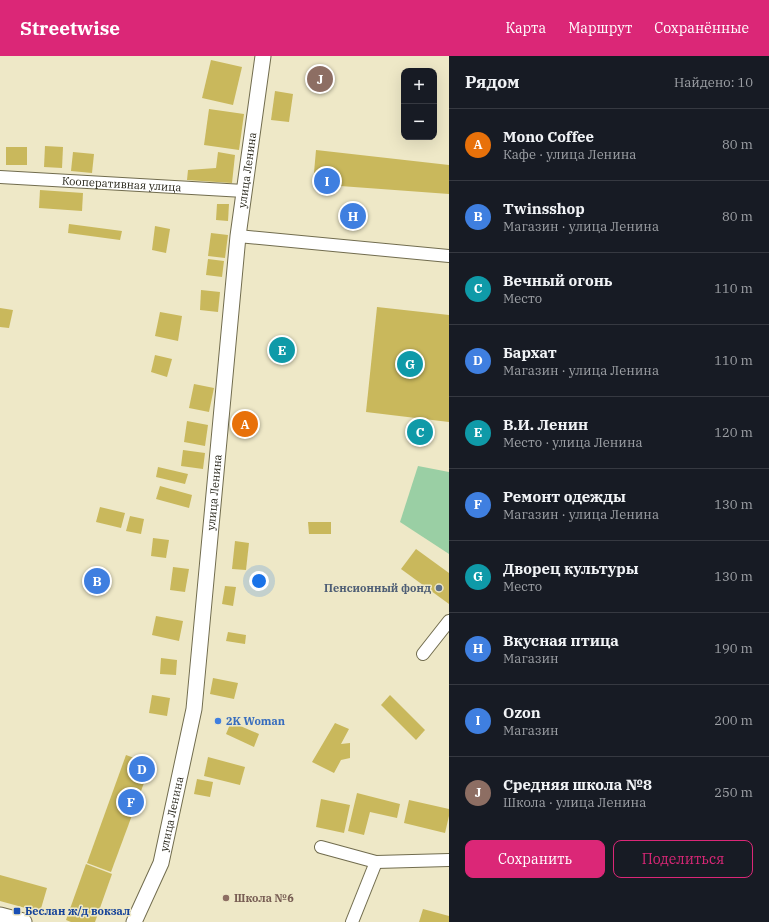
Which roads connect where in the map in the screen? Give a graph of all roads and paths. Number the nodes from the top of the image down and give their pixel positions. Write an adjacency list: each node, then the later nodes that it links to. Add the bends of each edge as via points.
1 (263, 56): 3 (street, улица Ленина)
2 (0, 177): 3 (street, Кооперативная улица)
3 (244, 191): 4 (street, улица Ленина)
4 (238, 236): 5 (street); 13 (street, улица Ленина, via 194,709 161,863)
5 (449, 256)
6 (449, 621): 7 (street)
7 (423, 654)
8 (321, 847): 10 (street)
9 (449, 860): 10 (street)
10 (376, 862): 14 (street)
11 (0, 916): 12 (main road)
12 (22, 922)
13 (134, 922)
14 (352, 922)

